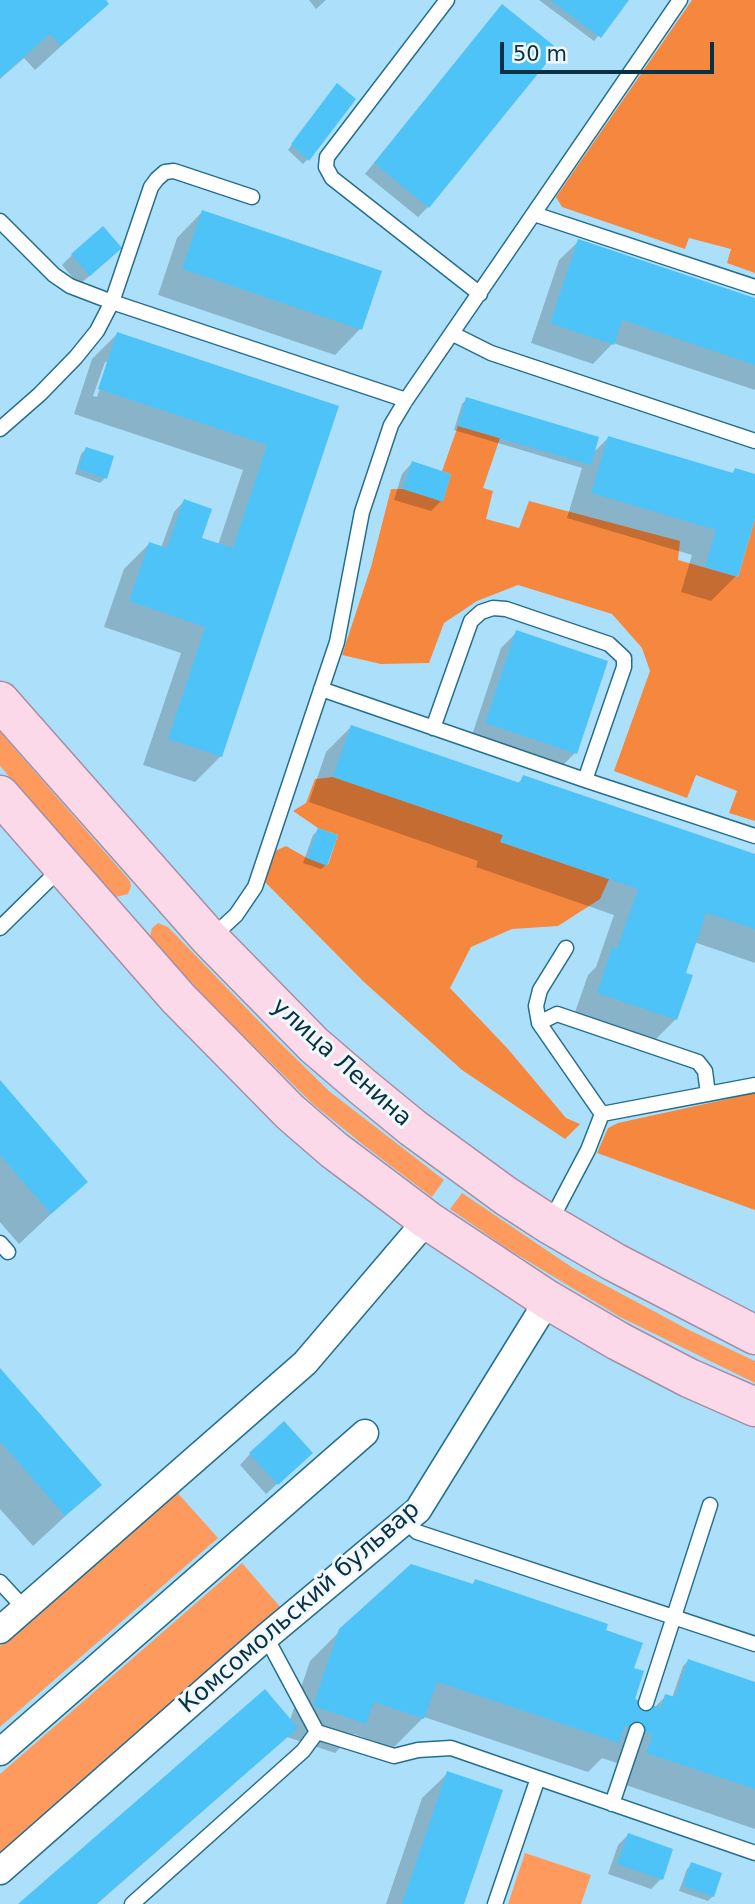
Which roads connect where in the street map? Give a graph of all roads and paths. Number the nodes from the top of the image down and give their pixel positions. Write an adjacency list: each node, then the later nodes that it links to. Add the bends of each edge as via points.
1 (447, 0): 7 (lane, via 327,157 326,167 332,178)
2 (680, 0): 4 (lane)
3 (252, 197): 8 (lane, via 165,172 151,187)
4 (534, 214): 6 (lane); 7 (lane)
5 (0, 221): 8 (lane, via 54,275)
6 (755, 287)
7 (480, 294): 9 (lane)
8 (112, 302): 10 (lane); 11 (lane, via 76,357)
9 (453, 334): 10 (lane); 12 (lane, via 491,353)
10 (406, 400): 13 (lane, via 383,444 362,512 337,642)
11 (0, 429)
12 (755, 441)
13 (321, 689): 15 (lane); 23 (lane, via 255,887 236,915)
14 (0, 701): 20 (main road, улица Ленина)
15 (433, 728): 16 (lane); 16 (lane, via 471,621 481,612 506,609 609,644 624,658 624,667)
16 (585, 780): 18 (lane)
17 (0, 795): 19 (main road)
18 (755, 836)
19 (63, 866): 21 (lane); 22 (main road)
20 (163, 888): 22 (main road); 23 (main road, улица Ленина)
21 (0, 928)
22 (119, 930): 29 (main road, via 178,999 290,1112)
23 (210, 939): 30 (main road, улица Ленина, via 314,1045 363,1087)
24 (566, 948): 25 (lane, via 540,990 536,1006)
25 (539, 1023): 27 (lane, via 557,1014 698,1062 705,1071); 28 (lane)
26 (755, 1085): 27 (lane)
27 (708, 1094): 28 (lane)
28 (602, 1114): 30 (lane)
29 (427, 1220): 31 (main road); 38 (street, via 305,1363)
30 (549, 1224): 32 (main road, улица Ленина)
31 (548, 1300): 33 (main road, via 689,1378); 36 (street, Комсомольский бульвар, via 418,1510)
32 (755, 1335)
33 (755, 1407)
34 (365, 1433): 46 (street)
35 (710, 1506): 39 (lane)
36 (406, 1521): 39 (lane, via 417,1532); 41 (street, Комсомольский бульвар)
37 (0, 1582): 38 (lane)
38 (24, 1609): 40 (street)
39 (674, 1617): 42 (lane); 43 (lane)
40 (0, 1630)
41 (266, 1637): 45 (lane); 50 (street, Комсомольский бульвар)
42 (755, 1644)
43 (646, 1703)
44 (637, 1730): 48 (lane)
45 (317, 1732): 47 (lane, via 394,1756 451,1748); 51 (lane, via 303,1751)
46 (0, 1752)
47 (538, 1778): 48 (lane); 52 (lane)
48 (612, 1804): 49 (lane)
49 (755, 1853)
50 (0, 1871)
51 (132, 1904)
52 (495, 1904)

